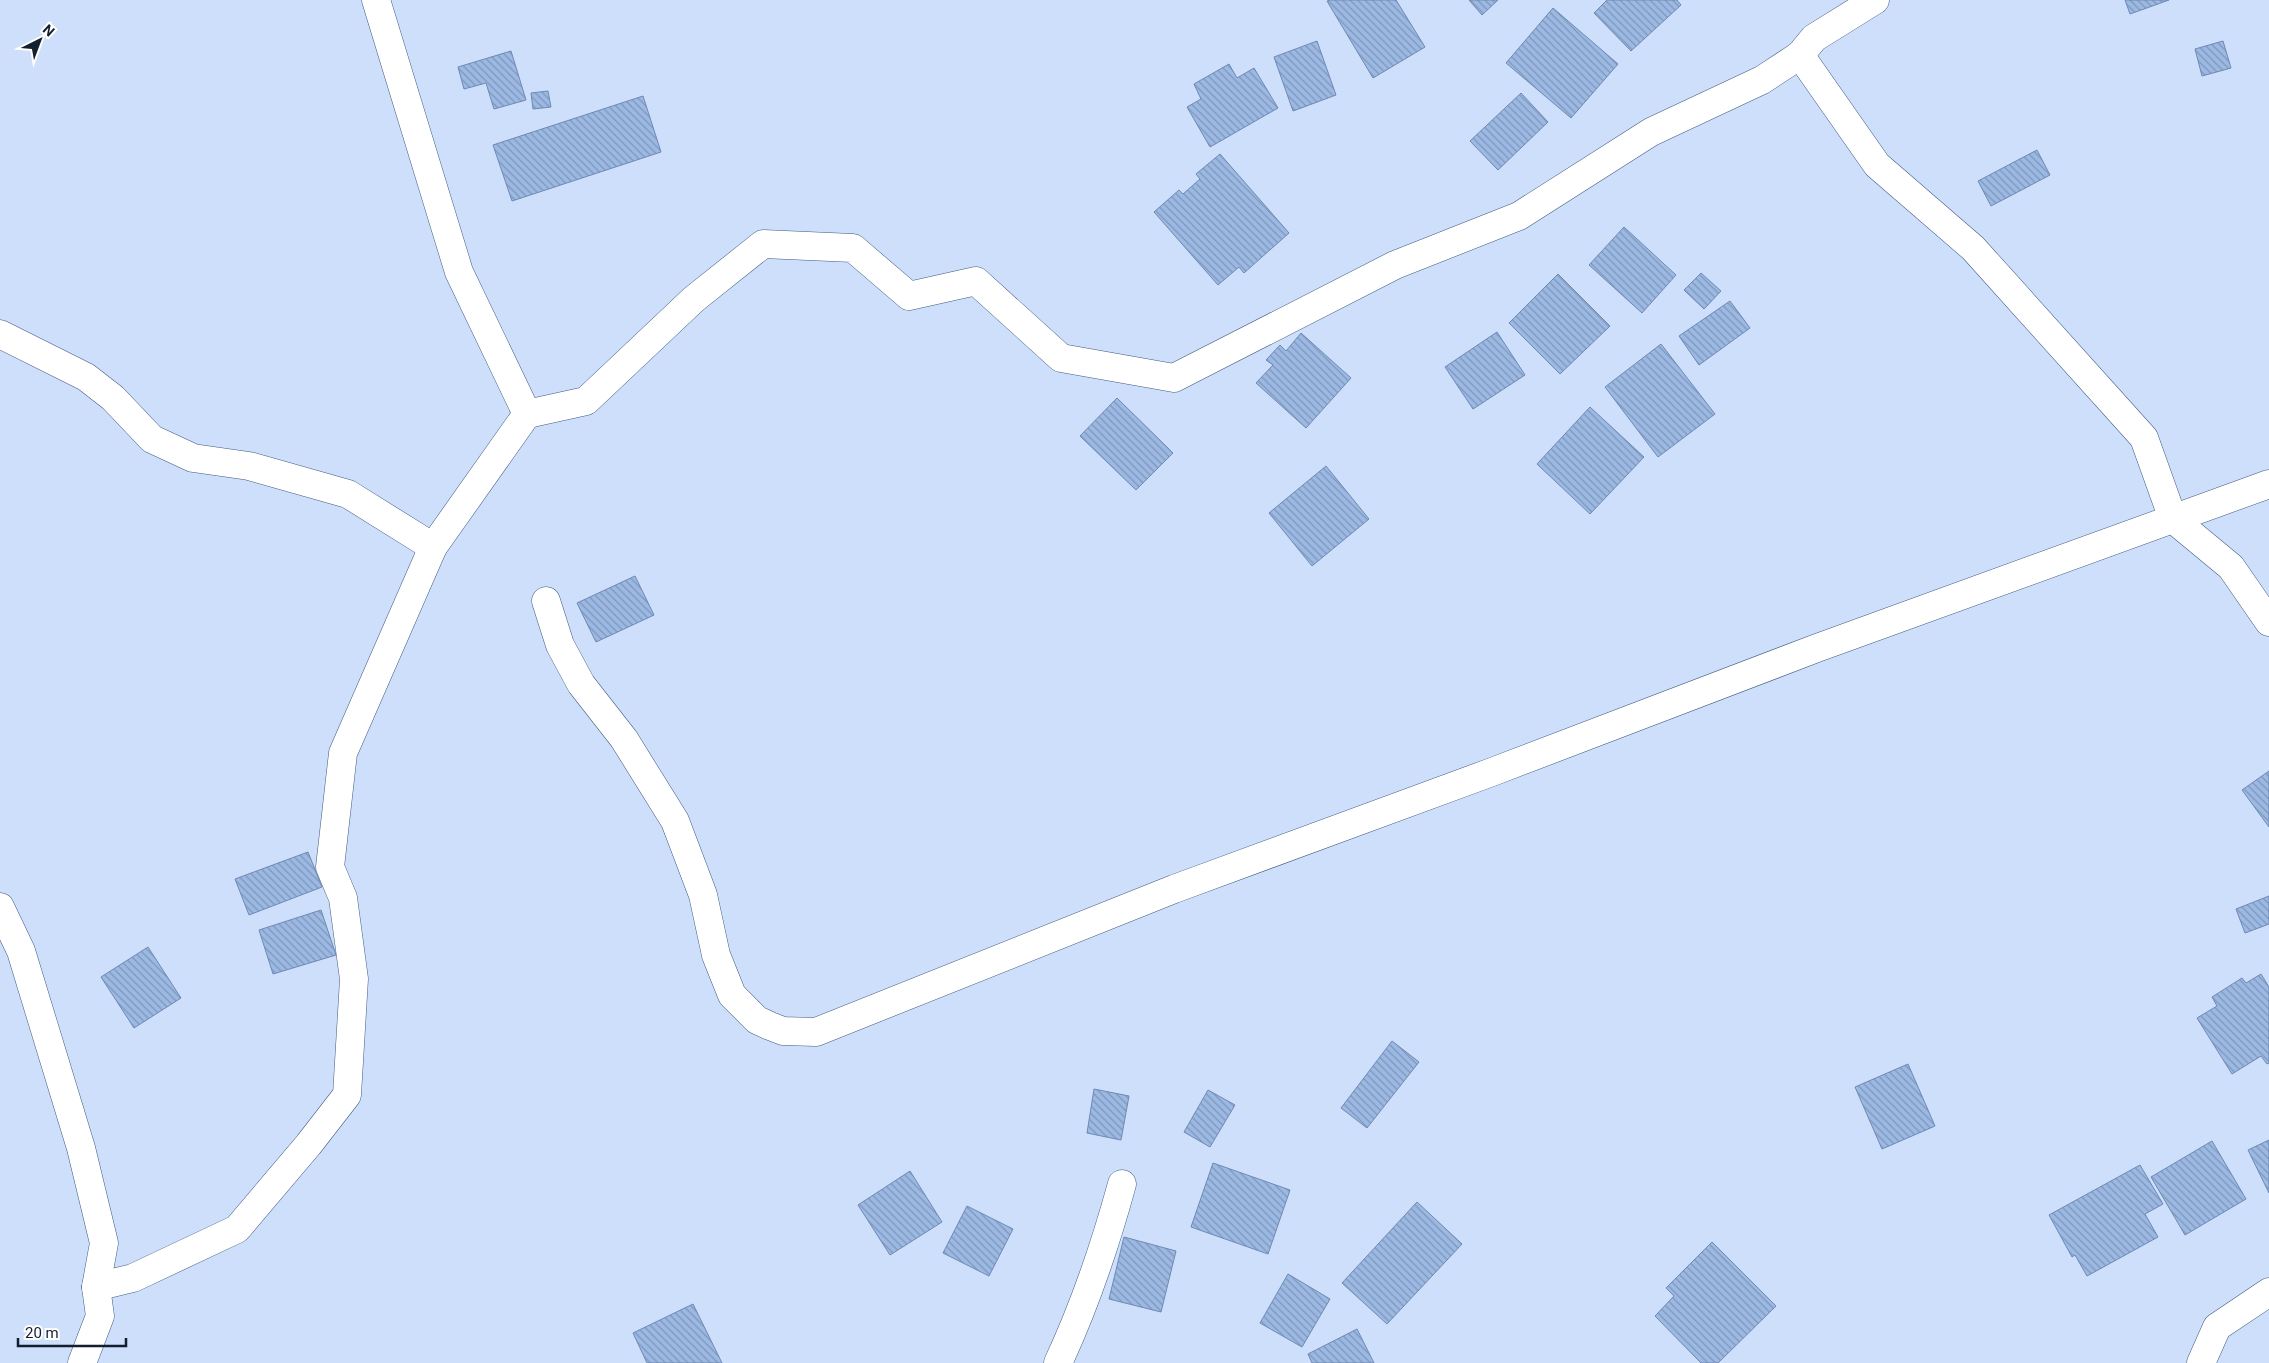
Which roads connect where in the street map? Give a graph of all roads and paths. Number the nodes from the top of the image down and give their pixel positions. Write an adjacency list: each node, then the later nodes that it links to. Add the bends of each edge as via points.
1 (376, 0): 5 (street, via 459,272)
2 (1875, 0): 3 (street, via 1814,38)
3 (1800, 55): 5 (street, via 1762,80 1651,132 1518,216 1395,265 1174,378 1060,358 976,281 909,296 853,248 763,244 694,299 586,401); 7 (street, via 1877,165 1973,248 2144,438)
4 (0, 334): 8 (street, via 86,377 113,398 152,439 194,458 249,466 348,494)
5 (527, 414): 8 (street)
6 (2269, 484): 7 (street)
7 (2174, 519): 9 (street, via 1817,648 1174,889 816,1032 783,1031 770,1026 757,1020 732,995 716,954 703,895 675,821 624,739 581,684 560,645); 10 (street, via 2231,567)
8 (433, 547): 13 (street, via 343,753 330,867 343,898 354,979 347,1095 237,1229 133,1278)
9 (546, 600)
10 (2269, 622)
11 (0, 907): 13 (street, via 22,951 82,1148 104,1243)
12 (1122, 1184): 16 (street, via 1105,1248)
13 (96, 1287): 15 (street, via 100,1316)
14 (2269, 1292): 17 (street, via 2217,1327)
15 (82, 1363)
16 (1058, 1363)
17 (2200, 1363)

